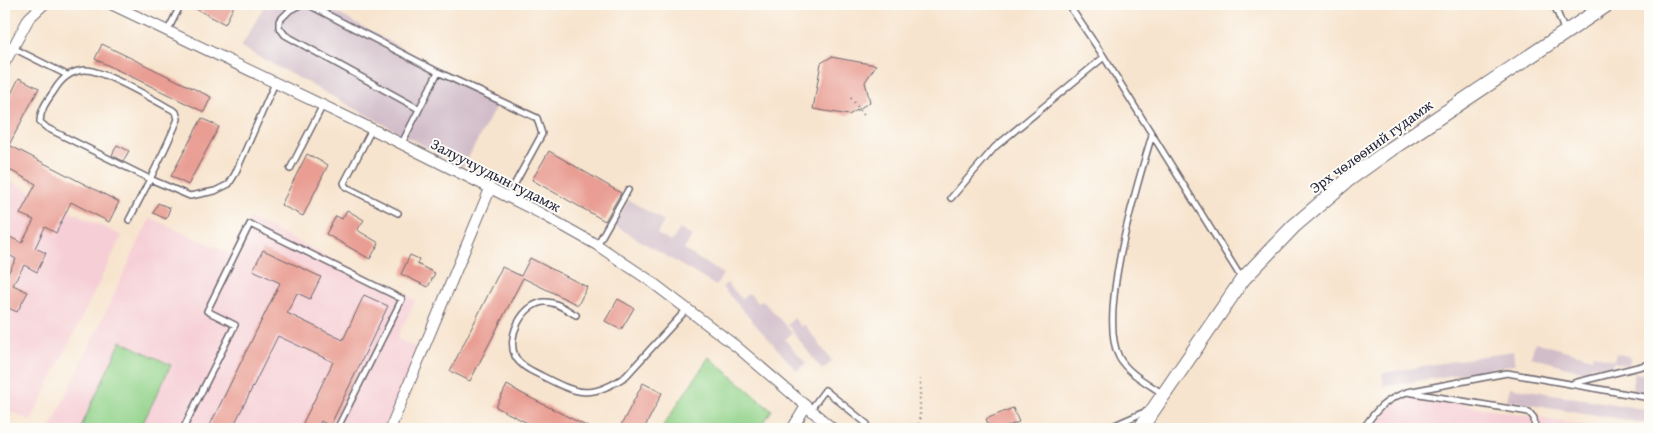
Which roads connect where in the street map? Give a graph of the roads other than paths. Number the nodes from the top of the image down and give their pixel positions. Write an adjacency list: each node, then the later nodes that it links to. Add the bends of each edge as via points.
1 (44, 4): 11 (street, via 29,18)
2 (111, 4): 9 (street, Залуучуудын гудамж)
3 (180, 4): 9 (lane)
4 (302, 4): 18 (lane, via 279,21 285,35)
5 (307, 4): 14 (lane)
6 (1068, 4): 12 (lane)
7 (1554, 4): 10 (lane)
8 (1608, 4): 10 (main road, Эрх чөлөөний гудамж)
9 (167, 32): 16 (street, Залуучуудын гудамж)
10 (1565, 33): 31 (main road, Эрх чөлөөний гудамж, via 1349,179 1294,226)
11 (13, 48): 13 (street); 15 (lane)
12 (1104, 56): 20 (lane); 27 (lane, via 995,147)
13 (4, 64)
14 (438, 72): 18 (lane); 26 (lane, via 537,118 541,124 542,134)
15 (67, 75): 23 (lane, via 40,114 40,122); 23 (lane, via 85,70 100,73 176,112 178,119)
16 (275, 83): 17 (street, Залуучуудын гудамж); 23 (lane, via 229,184 204,195 190,196)
17 (323, 105): 19 (street, Залуучуудын гудамж); 22 (lane)
18 (419, 109): 21 (lane)
19 (372, 128): 21 (street, Залуучуудын гудамж); 28 (lane, via 344,183 346,187)
20 (1152, 134): 31 (lane); 37 (lane, via 1118,269 1114,345 1127,368)
21 (402, 144): 24 (street, Залуучуудын гудамж)
22 (290, 169)
23 (150, 179): 29 (lane)
24 (490, 189): 26 (street, Залуучуудын гудамж); 44 (street)
25 (628, 190): 30 (lane)
26 (508, 198): 30 (street, Залуучуудын гудамж)
27 (951, 198)
28 (398, 213)
29 (130, 220)
30 (597, 245): 32 (street, Залуучуудын гудамж, via 650,280)
31 (1243, 280): 37 (main road, Эрх чөлөөний гудамж)
32 (687, 310): 33 (lane, via 626,376 592,393 571,391 525,367 513,350 520,319 533,305 550,302); 39 (street, Залуучуудын гудамж)
33 (576, 315)
34 (1650, 364): 35 (lane)
35 (1571, 384): 36 (lane, via 1508,373); 38 (lane)
36 (1407, 392): 50 (lane, via 1391,397 1375,411); 51 (lane, via 1529,412 1534,418)
37 (1163, 394): 40 (main road, Эрх чөлөөний гудамж)
38 (1650, 398)
39 (808, 408): 45 (street); 46 (street, Залуучуудын гудамж); 47 (lane, via 825,390 867,424)
40 (1154, 408): 48 (lane); 49 (main road, Эрх чөлөөний гудамж)
41 (184, 428): 42 (lane); 43 (lane, via 235,325 206,311 250,224 402,299)
42 (192, 429)
43 (337, 429)
44 (390, 429)
45 (792, 429)
46 (833, 429)
47 (863, 429)
48 (1106, 429)
49 (1140, 429)
50 (1363, 429)
51 (1535, 429)

